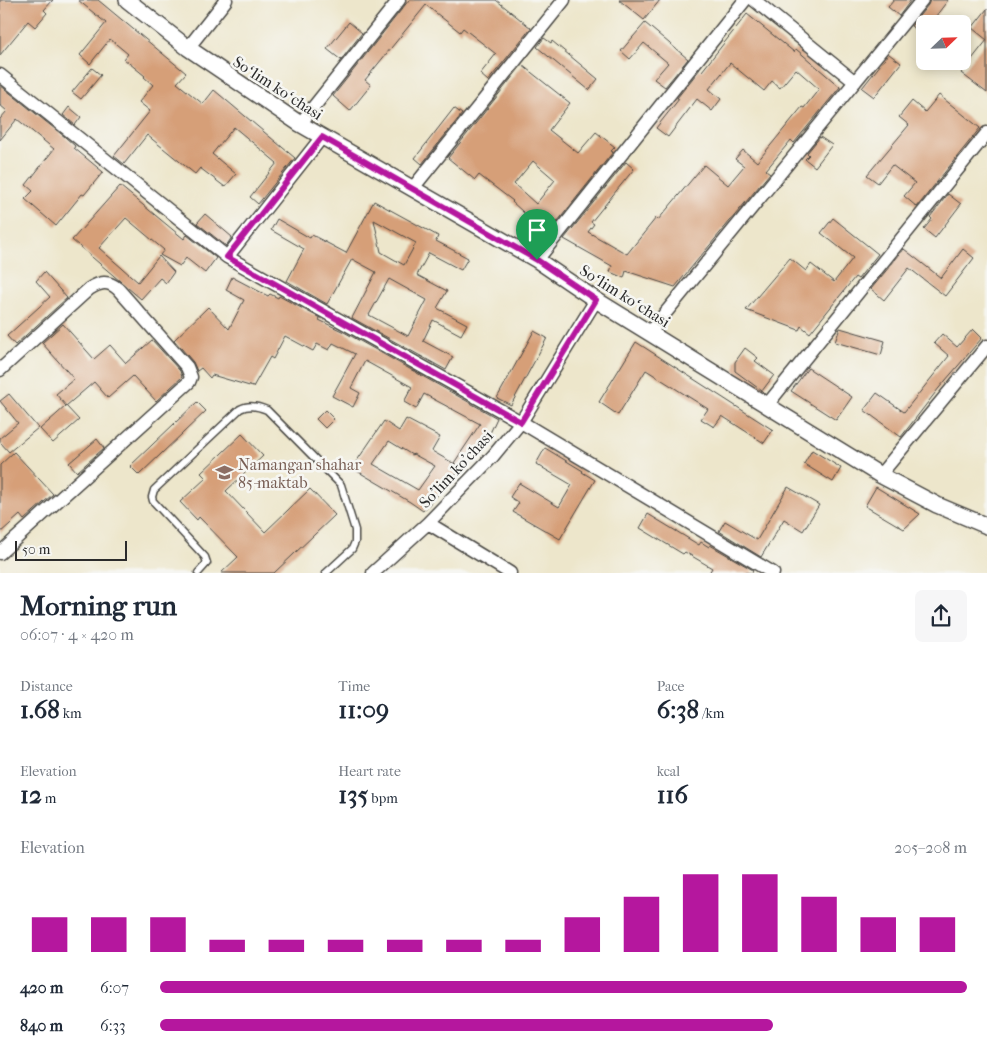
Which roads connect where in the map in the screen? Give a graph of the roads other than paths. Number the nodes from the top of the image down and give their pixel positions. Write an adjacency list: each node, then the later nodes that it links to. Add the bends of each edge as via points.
1 (127, 0): 8 (street, Soʻlim koʻchasi)
2 (226, 0): 8 (street)
3 (399, 0): 11 (street)
4 (564, 0): 14 (street)
5 (745, 0): 16 (street)
6 (754, 0): 10 (street)
7 (922, 0): 10 (street)
8 (188, 48): 11 (street, Soʻlim koʻchasi)
9 (0, 75): 15 (street)
10 (855, 82): 18 (street)
11 (300, 124): 13 (street, Soʻlim koʻchasi)
12 (987, 133): 21 (street)
13 (322, 137): 14 (street, Soʻlim koʻchasi); 15 (street)
14 (413, 188): 16 (street, Soʻlim koʻchasi)
15 (227, 257): 22 (street)
16 (537, 260): 17 (street, Soʻlim koʻchasi)
17 (596, 300): 18 (street, Soʻlim koʻchasi); 22 (street, So'lim ko'chasi)
18 (649, 333): 21 (street, Soʻlim koʻchasi)
19 (987, 346): 23 (street)
20 (0, 370): 26 (street, via 89,289 106,282 113,284 124,296 187,367 191,377)
21 (767, 406): 23 (street, Soʻlim koʻchasi)
22 (521, 422): 24 (street, So'lim ko'chasi); 31 (street)
23 (880, 475): 25 (street, Soʻlim koʻchasi, via 937,505)
24 (428, 523): 29 (street, So'lim ko'chasi); 30 (street)
25 (987, 526)
26 (0, 553)
27 (198, 573): 28 (lane, via 207,563 205,557 153,501 152,494 240,409 248,406 267,410 341,485 355,530 355,542 352,550)
28 (326, 573)
29 (373, 573)
30 (510, 573)
31 (773, 573)

